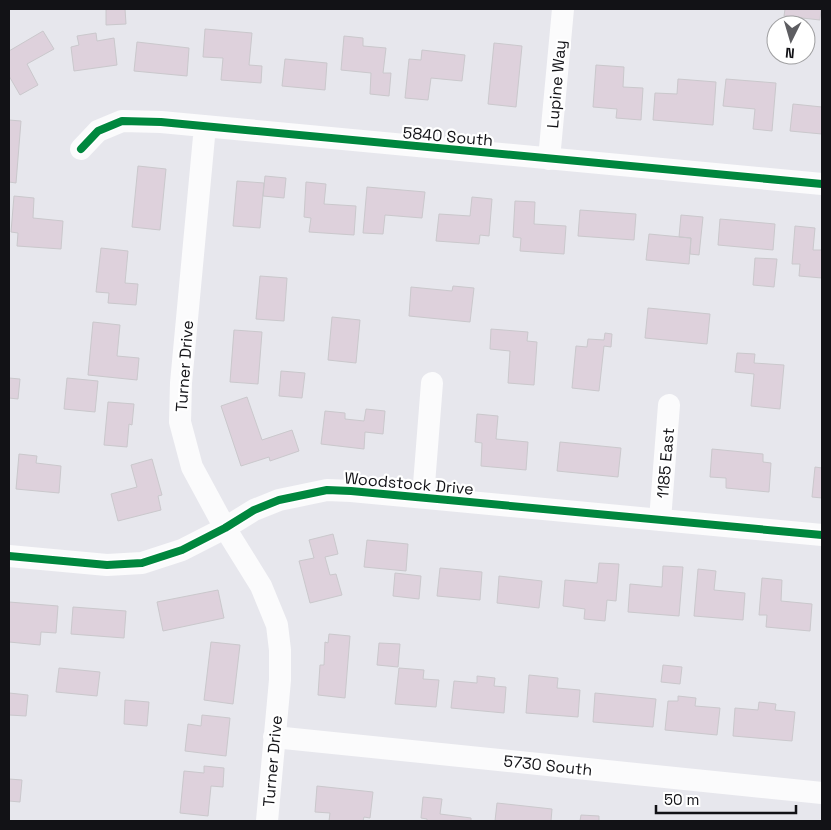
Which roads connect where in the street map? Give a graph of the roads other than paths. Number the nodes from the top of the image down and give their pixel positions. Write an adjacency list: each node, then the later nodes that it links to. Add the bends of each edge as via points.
1 (562, 9): 4 (street, Lupine Way)
2 (206, 126): 3 (street, 5840 South, via 122,121 98,131); 4 (street, 5840 South); 10 (street, Turner Drive, via 180,422 192,467)
3 (80, 149)
4 (549, 159): 5 (street, 5840 South)
5 (822, 184)
6 (432, 383): 8 (street)
7 (669, 405): 9 (street, 1185 East)
8 (424, 497): 9 (street, Woodstock Drive); 10 (street, Woodstock Drive, via 327,490 279,500 254,510)
9 (660, 520): 11 (street, Woodstock Drive)
10 (225, 528): 12 (street, Woodstock Drive, via 182,550 142,563 107,565); 13 (street, Turner Drive, via 260,586 277,625 280,680)
11 (822, 535)
12 (9, 556)
13 (274, 737): 14 (street, 5730 South); 15 (street, Turner Drive)
14 (822, 793)
15 (267, 821)

